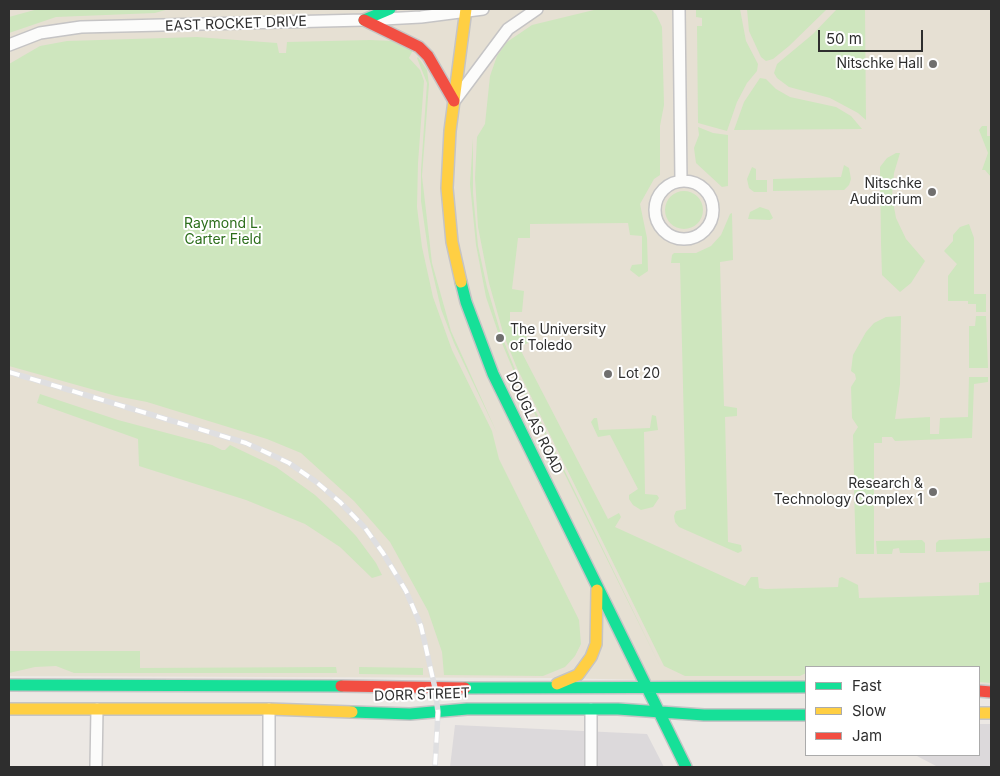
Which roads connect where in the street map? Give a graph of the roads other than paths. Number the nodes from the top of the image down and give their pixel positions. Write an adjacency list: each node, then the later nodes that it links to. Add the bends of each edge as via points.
1 (390, 9): 6 (main road)
2 (483, 9): 5 (street, EAST ROCKET DRIVE)
3 (537, 9): 8 (street, via 508,29)
4 (679, 9): 9 (street)
5 (466, 10): 6 (street, EAST ROCKET DRIVE, via 421,18); 8 (main road, DOUGLAS ROAD)
6 (364, 20): 7 (street, EAST ROCKET DRIVE, via 81,27 40,33); 8 (main road, via 419,46)
7 (9, 45)
8 (454, 101): 10 (main road, DOUGLAS ROAD, via 448,198 455,260 466,302 494,374)
9 (681, 181): 9 (street, via 664,189 655,205 655,214 663,231 688,240 697,237 710,225 714,208 707,191 699,185)
10 (598, 585): 13 (main road, DOUGLAS ROAD); 14 (main road, via 596,639 591,657 578,674)
11 (9, 685): 12 (main road, DORR STREET)
12 (57, 685): 14 (main road, DORR STREET); 16 (main road, via 57,696 53,699)
13 (646, 686): 14 (main road, DORR STREET); 15 (main road, DORR STREET); 21 (main road, DOUGLAS ROAD)
14 (553, 687)
15 (805, 687)
16 (9, 700)
17 (269, 708): 19 (main road, DORR STREET); 20 (main road, DORR STREET, via 410,714 467,709); 24 (street)
18 (9, 709): 19 (main road, DORR STREET)
19 (97, 709): 23 (street)
20 (591, 709): 21 (main road, DORR STREET); 25 (street)
21 (659, 712): 22 (main road, DORR STREET, via 704,716); 26 (main road, DOUGLAS ROAD)
22 (805, 714)
23 (96, 767)
24 (269, 767)
25 (591, 767)
26 (686, 767)

